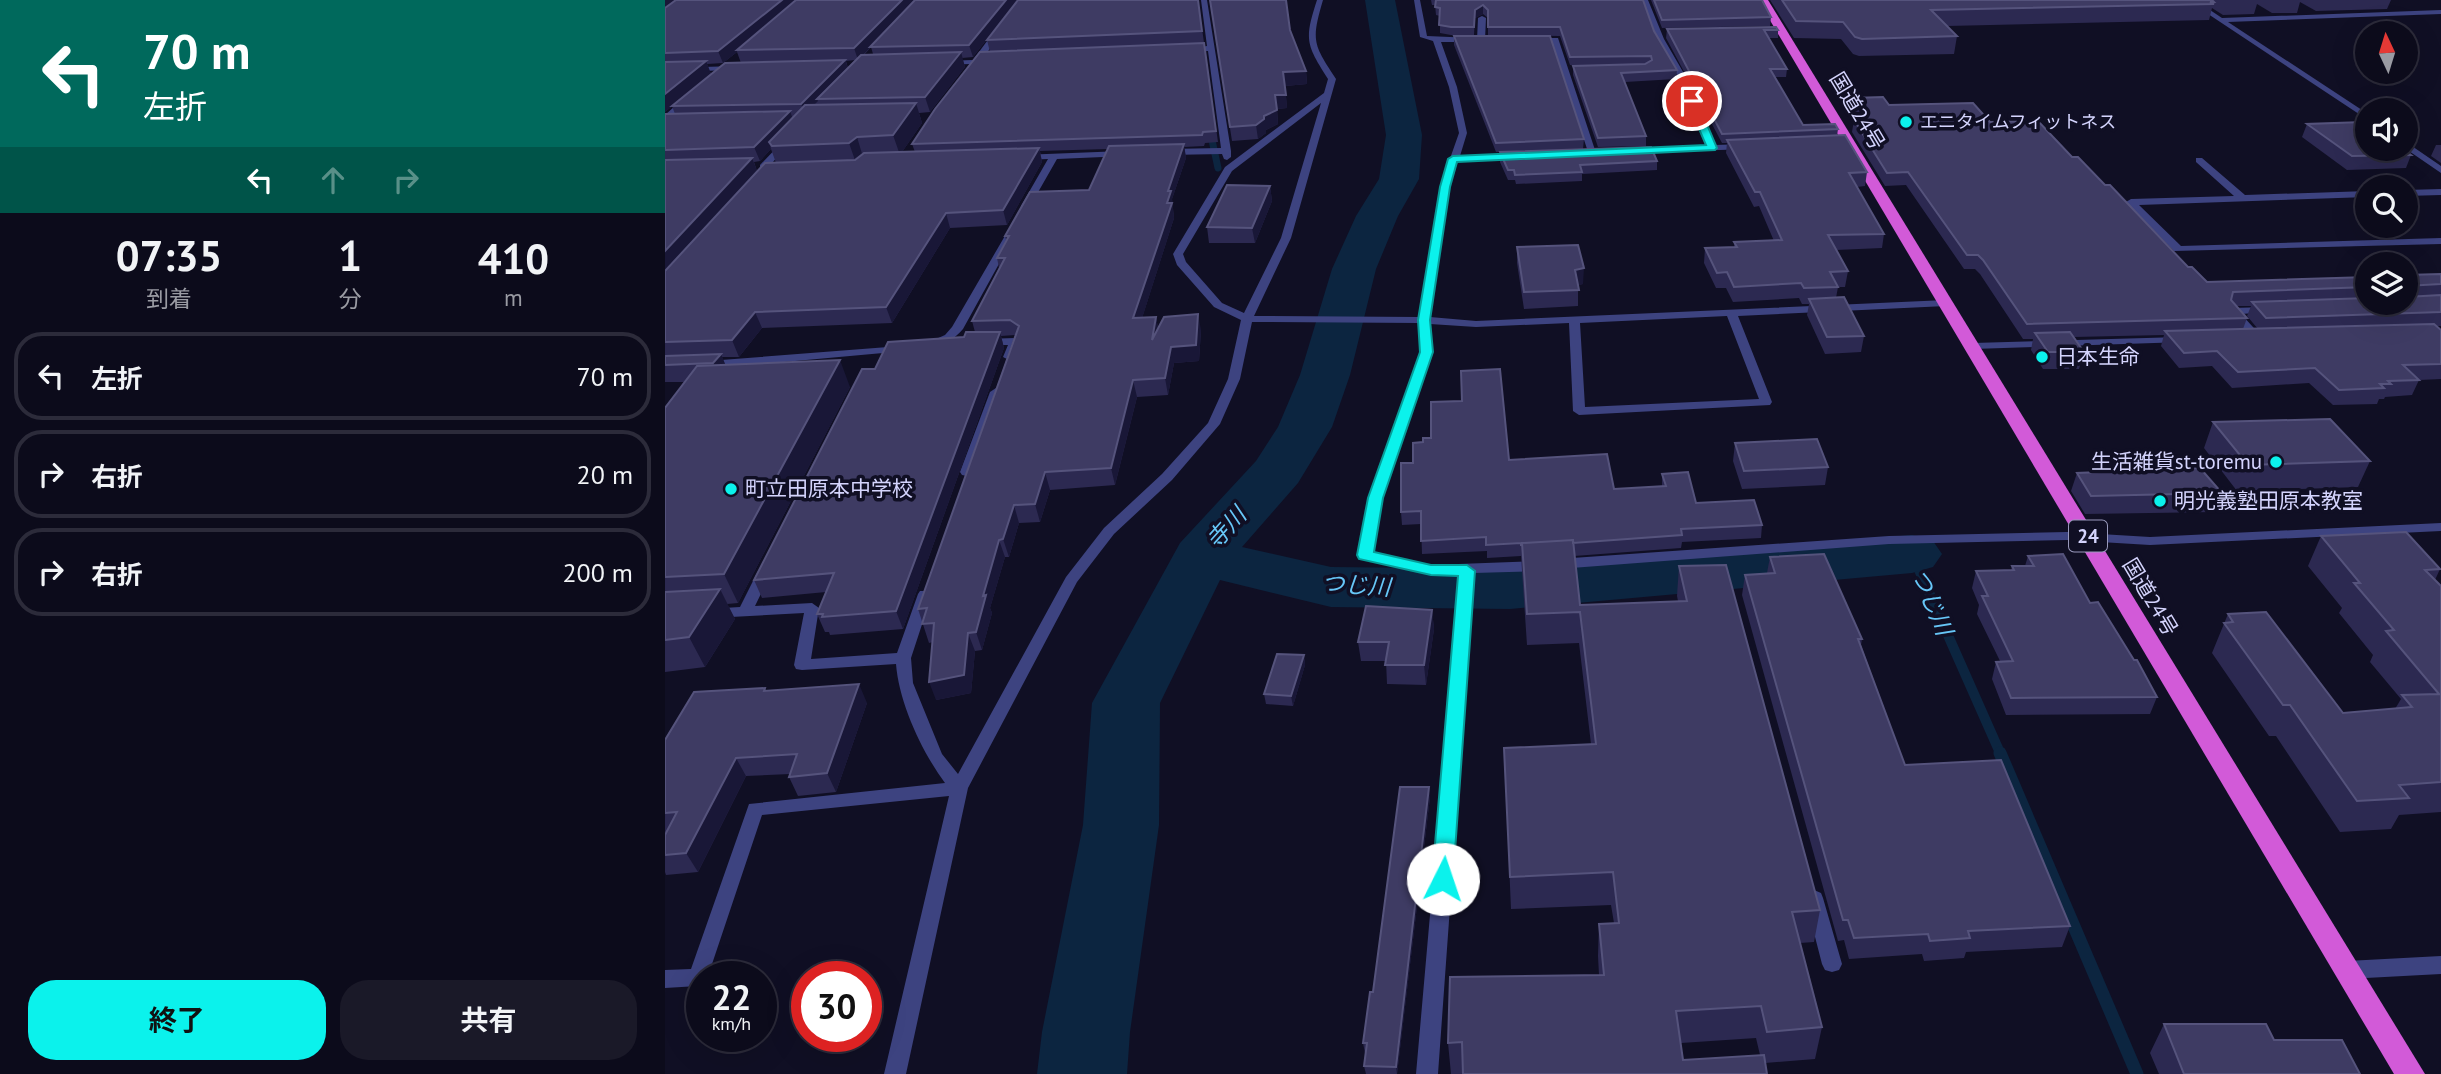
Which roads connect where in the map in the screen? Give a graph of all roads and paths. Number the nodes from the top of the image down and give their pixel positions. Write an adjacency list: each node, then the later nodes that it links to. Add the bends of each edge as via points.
1 (1205, 0): 19 (street)
2 (1320, 0): 33 (street, via 1310,33 1312,51 1332,79)
3 (1417, 0): 17 (street, via 1424,37)
4 (1645, 0): 15 (street)
5 (1763, 0): 62 (highway, 国道24号 / 24, via 1775,31)
6 (2190, 0): 14 (street)
7 (2296, 6): 10 (street)
8 (2260, 12): 13 (street)
9 (2441, 12): 10 (street)
10 (2315, 17): 13 (street)
11 (1482, 18): 17 (street, via 1487,40)
12 (1009, 19): 22 (street)
13 (2270, 19): 14 (street)
14 (2221, 20): 34 (street)
15 (1658, 33): 16 (street); 39 (street)
16 (1672, 33)
17 (1436, 40): 49 (street, via 1463,133)
18 (1518, 40): 28 (street, via 1555,40)
19 (1211, 48): 20 (street); 40 (street)
20 (1174, 51)
21 (991, 58): 22 (street)
22 (976, 60): 24 (street); 31 (street)
23 (734, 61): 26 (street)
24 (937, 63)
25 (751, 68): 26 (street)
26 (724, 69): 27 (street); 30 (street)
27 (665, 70)
28 (1565, 70): 29 (street); 44 (street)
29 (1578, 70)
30 (714, 77)
31 (963, 78)
32 (694, 94): 35 (street)
33 (1328, 94): 53 (street); 65 (street, via 1286,238)
34 (2355, 109)
35 (665, 121): 36 (street)
36 (678, 122)
37 (791, 138): 52 (street)
38 (1753, 146): 39 (street)
39 (1712, 148): 44 (street)
40 (1227, 150): 42 (street); 53 (street)
41 (1134, 153): 46 (street)
42 (1161, 153)
43 (1578, 153): 44 (street)
44 (1592, 153)
45 (2418, 154): 54 (street)
46 (1054, 156): 48 (street); 68 (street)
47 (1523, 156): 49 (street)
48 (1013, 158)
49 (1453, 159): 66 (street)
50 (2199, 160): 60 (street)
51 (751, 167): 52 (street)
52 (765, 169): 55 (street); 56 (street)
53 (1228, 169): 65 (street, via 1178,254 1181,264 1218,305)
54 (2441, 170)
55 (781, 172)
56 (759, 182)
57 (2441, 192): 58 (street)
58 (2418, 193)
59 (2355, 194): 60 (street)
60 (2242, 198): 61 (street, via 2131,202 2178,249)
61 (2441, 241)
62 (1946, 303): 64 (street); 71 (highway, 国道24号 / 24)
63 (2273, 310): 69 (street, via 2232,311 2263,338)
64 (1731, 311): 67 (street); 67 (street, via 1766,402 1579,411)
65 (1251, 319): 66 (street); 82 (street, via 1234,379 1214,424 1167,477 1109,531 1070,580)
66 (1424, 320): 67 (street, via 1476,324); 77 (street, via 1427,352 1375,498 1365,555)
67 (1574, 320)
68 (953, 333): 72 (street, via 927,346 874,357); 73 (street, via 971,342 1015,341)
69 (2245, 339)
70 (2191, 340): 71 (street)
71 (1973, 346): 75 (highway, 国道24号 / 24)
72 (696, 365)
73 (963, 483)
74 (2441, 527): 75 (street, via 2150,541)
75 (2088, 536): 77 (street, via 1889,540 1722,558); 86 (highway, 国道24号 / 24)
76 (770, 562): 79 (street)
77 (1466, 575): 89 (street)
78 (928, 586): 81 (street)
79 (745, 611): 80 (street); 81 (street, via 812,608 802,666)
80 (692, 614)
81 (903, 658): 82 (street, via 905,683 935,757)
82 (959, 788): 87 (street, via 755,808 698,977); 88 (street)
83 (1811, 885): 84 (street)
84 (1832, 964)
85 (2441, 965): 86 (street)
86 (2347, 970): 90 (highway, 国道24号 / 24)
87 (665, 979)
88 (895, 1074)
89 (1427, 1074)
90 (2410, 1074)

